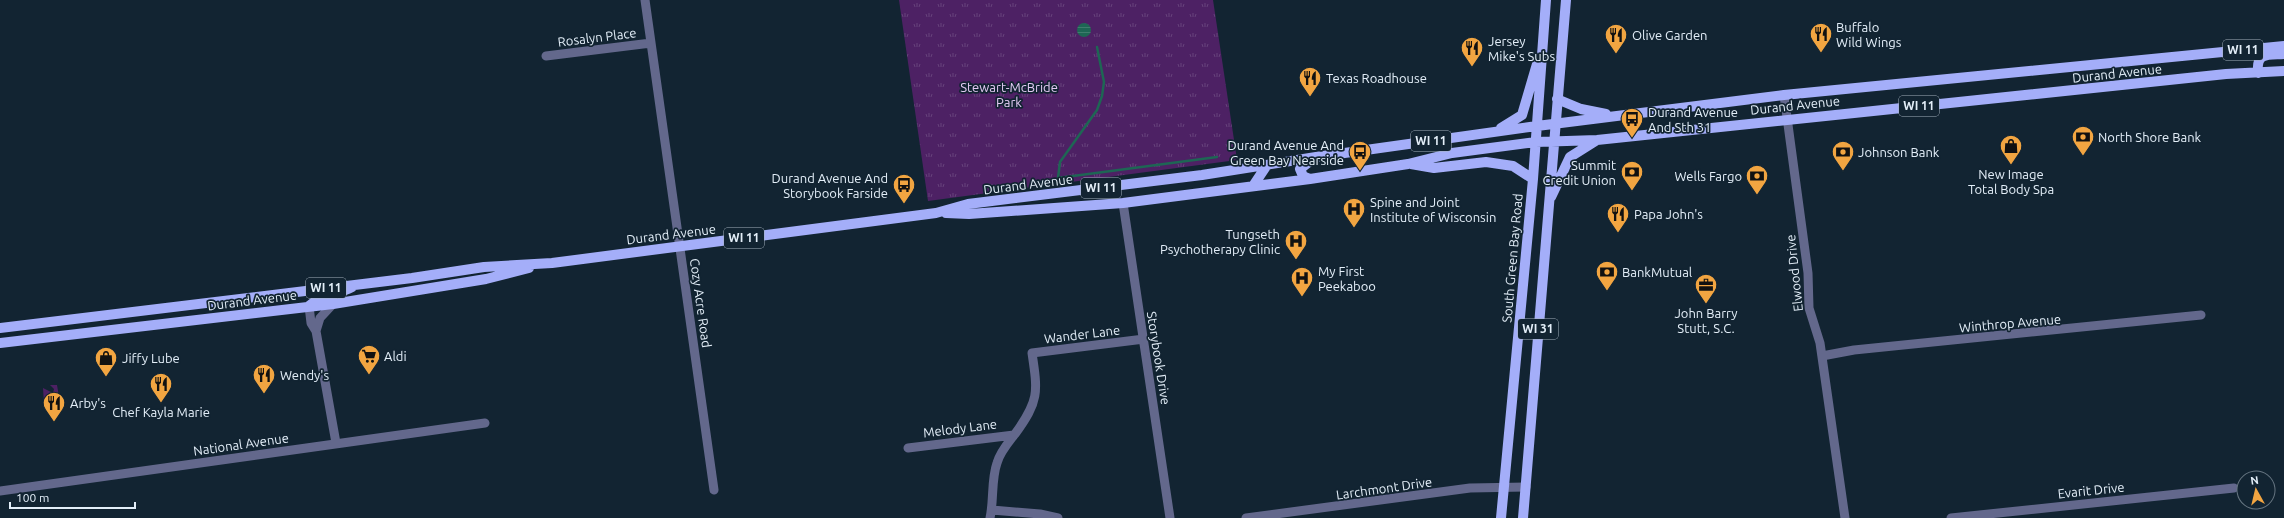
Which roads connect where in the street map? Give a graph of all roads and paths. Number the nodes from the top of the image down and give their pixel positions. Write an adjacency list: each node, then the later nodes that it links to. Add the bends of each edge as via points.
1 (645, 0): 5 (street, Cozy Acre Road)
2 (1546, 0): 4 (main road, South Green Bay Road / WI 31)
3 (1565, 3): 12 (main road, WI 31)
4 (1543, 41): 16 (main road, South Green Bay Road / WI 31); 17 (main road, via 1522,115 1516,121)
5 (651, 43): 8 (street, Rosalyn Place); 30 (street, Cozy Acre Road)
6 (2284, 46): 11 (main road, Durand Avenue / WI 11)
7 (2284, 54): 10 (main road, via 2259,59)
8 (546, 56)
9 (2284, 71): 10 (main road, Durand Avenue / WI 11)
10 (2258, 73): 14 (main road, Durand Avenue / WI 11, via 2226,74)
11 (1784, 95): 13 (main road, Durand Avenue / WI 11); 14 (street, Elwood Drive)
12 (1557, 99): 13 (main road, via 1581,109); 15 (main road, WI 31)
13 (1620, 116): 15 (main road, Durand Avenue / WI 11)
14 (1788, 119): 18 (main road, Durand Avenue / WI 11); 40 (street, Elwood Drive, via 1808,273 1809,308)
15 (1555, 124): 16 (main road, Durand Avenue / WI 11); 19 (main road, WI 31)
16 (1537, 126): 17 (main road, Durand Avenue / WI 11); 20 (main road, South Green Bay Road / WI 31)
17 (1494, 132): 21 (main road, Durand Avenue / WI 11)
18 (1597, 140): 19 (main road, Durand Avenue / WI 11); 27 (main road, via 1570,157)
19 (1553, 141): 20 (main road, Durand Avenue / WI 11); 27 (main road, WI 31)
20 (1536, 142): 22 (main road, Durand Avenue / WI 11, via 1452,153); 25 (main road, South Green Bay Road / WI 31)
21 (1316, 157): 23 (main road, Durand Avenue / WI 11); 24 (main road, via 1300,170 1303,176)
22 (1408, 164): 24 (main road, Durand Avenue / WI 11); 25 (main road, via 1434,168 1486,162 1513,166)
23 (1267, 165): 26 (main road); 29 (main road, Durand Avenue / WI 11, via 968,204)
24 (1310, 179): 26 (main road, Durand Avenue / WI 11)
25 (1533, 179): 45 (main road, South Green Bay Road / WI 31)
26 (1253, 186): 28 (main road, Durand Avenue / WI 11)
27 (1548, 202): 46 (main road, WI 31)
28 (1123, 203): 29 (main road, Durand Avenue / WI 11, via 969,214); 38 (street, Storybook Drive)
29 (936, 213): 30 (main road, Durand Avenue / WI 11)
30 (680, 246): 31 (main road, Durand Avenue / WI 11); 48 (street, Cozy Acre Road)
31 (552, 262): 32 (main road, Durand Avenue / WI 11, via 484,267); 33 (main road, Durand Avenue / WI 11, via 486,279)
32 (355, 285): 34 (main road, via 339,294 318,298); 36 (main road, Durand Avenue / WI 11)
33 (333, 304): 34 (main road, Durand Avenue / WI 11); 37 (street, via 320,318)
34 (309, 306): 37 (street, via 311,323); 39 (main road, Durand Avenue / WI 11)
35 (2201, 315): 40 (street, Winthrop Avenue, via 1854,350)
36 (0, 328)
37 (316, 331): 43 (street)
38 (1144, 340): 42 (street, Wander Lane, via 1032,353 1036,399 1029,414); 52 (street, Storybook Drive)
39 (0, 343)
40 (1822, 356): 56 (street, Elwood Drive)
41 (485, 422): 43 (street, National Avenue)
42 (1014, 434): 44 (street, Melody Lane); 50 (street, Wander Lane, via 997,463)
43 (336, 443): 49 (street, National Avenue)
44 (908, 448)
45 (1503, 487): 46 (street, Larchmont Drive); 53 (street, Larchmont Drive, via 1470,488); 54 (main road, South Green Bay Road / WI 31)
46 (1526, 487): 55 (main road, WI 31)
47 (2234, 488): 57 (street, Evarit Drive)
48 (714, 490)
49 (0, 491)
50 (991, 514): 51 (street, via 1040,514)
51 (1058, 518)
52 (1170, 518)
53 (1246, 518)
54 (1501, 518)
55 (1523, 518)
56 (1845, 518)
57 (1951, 518)

